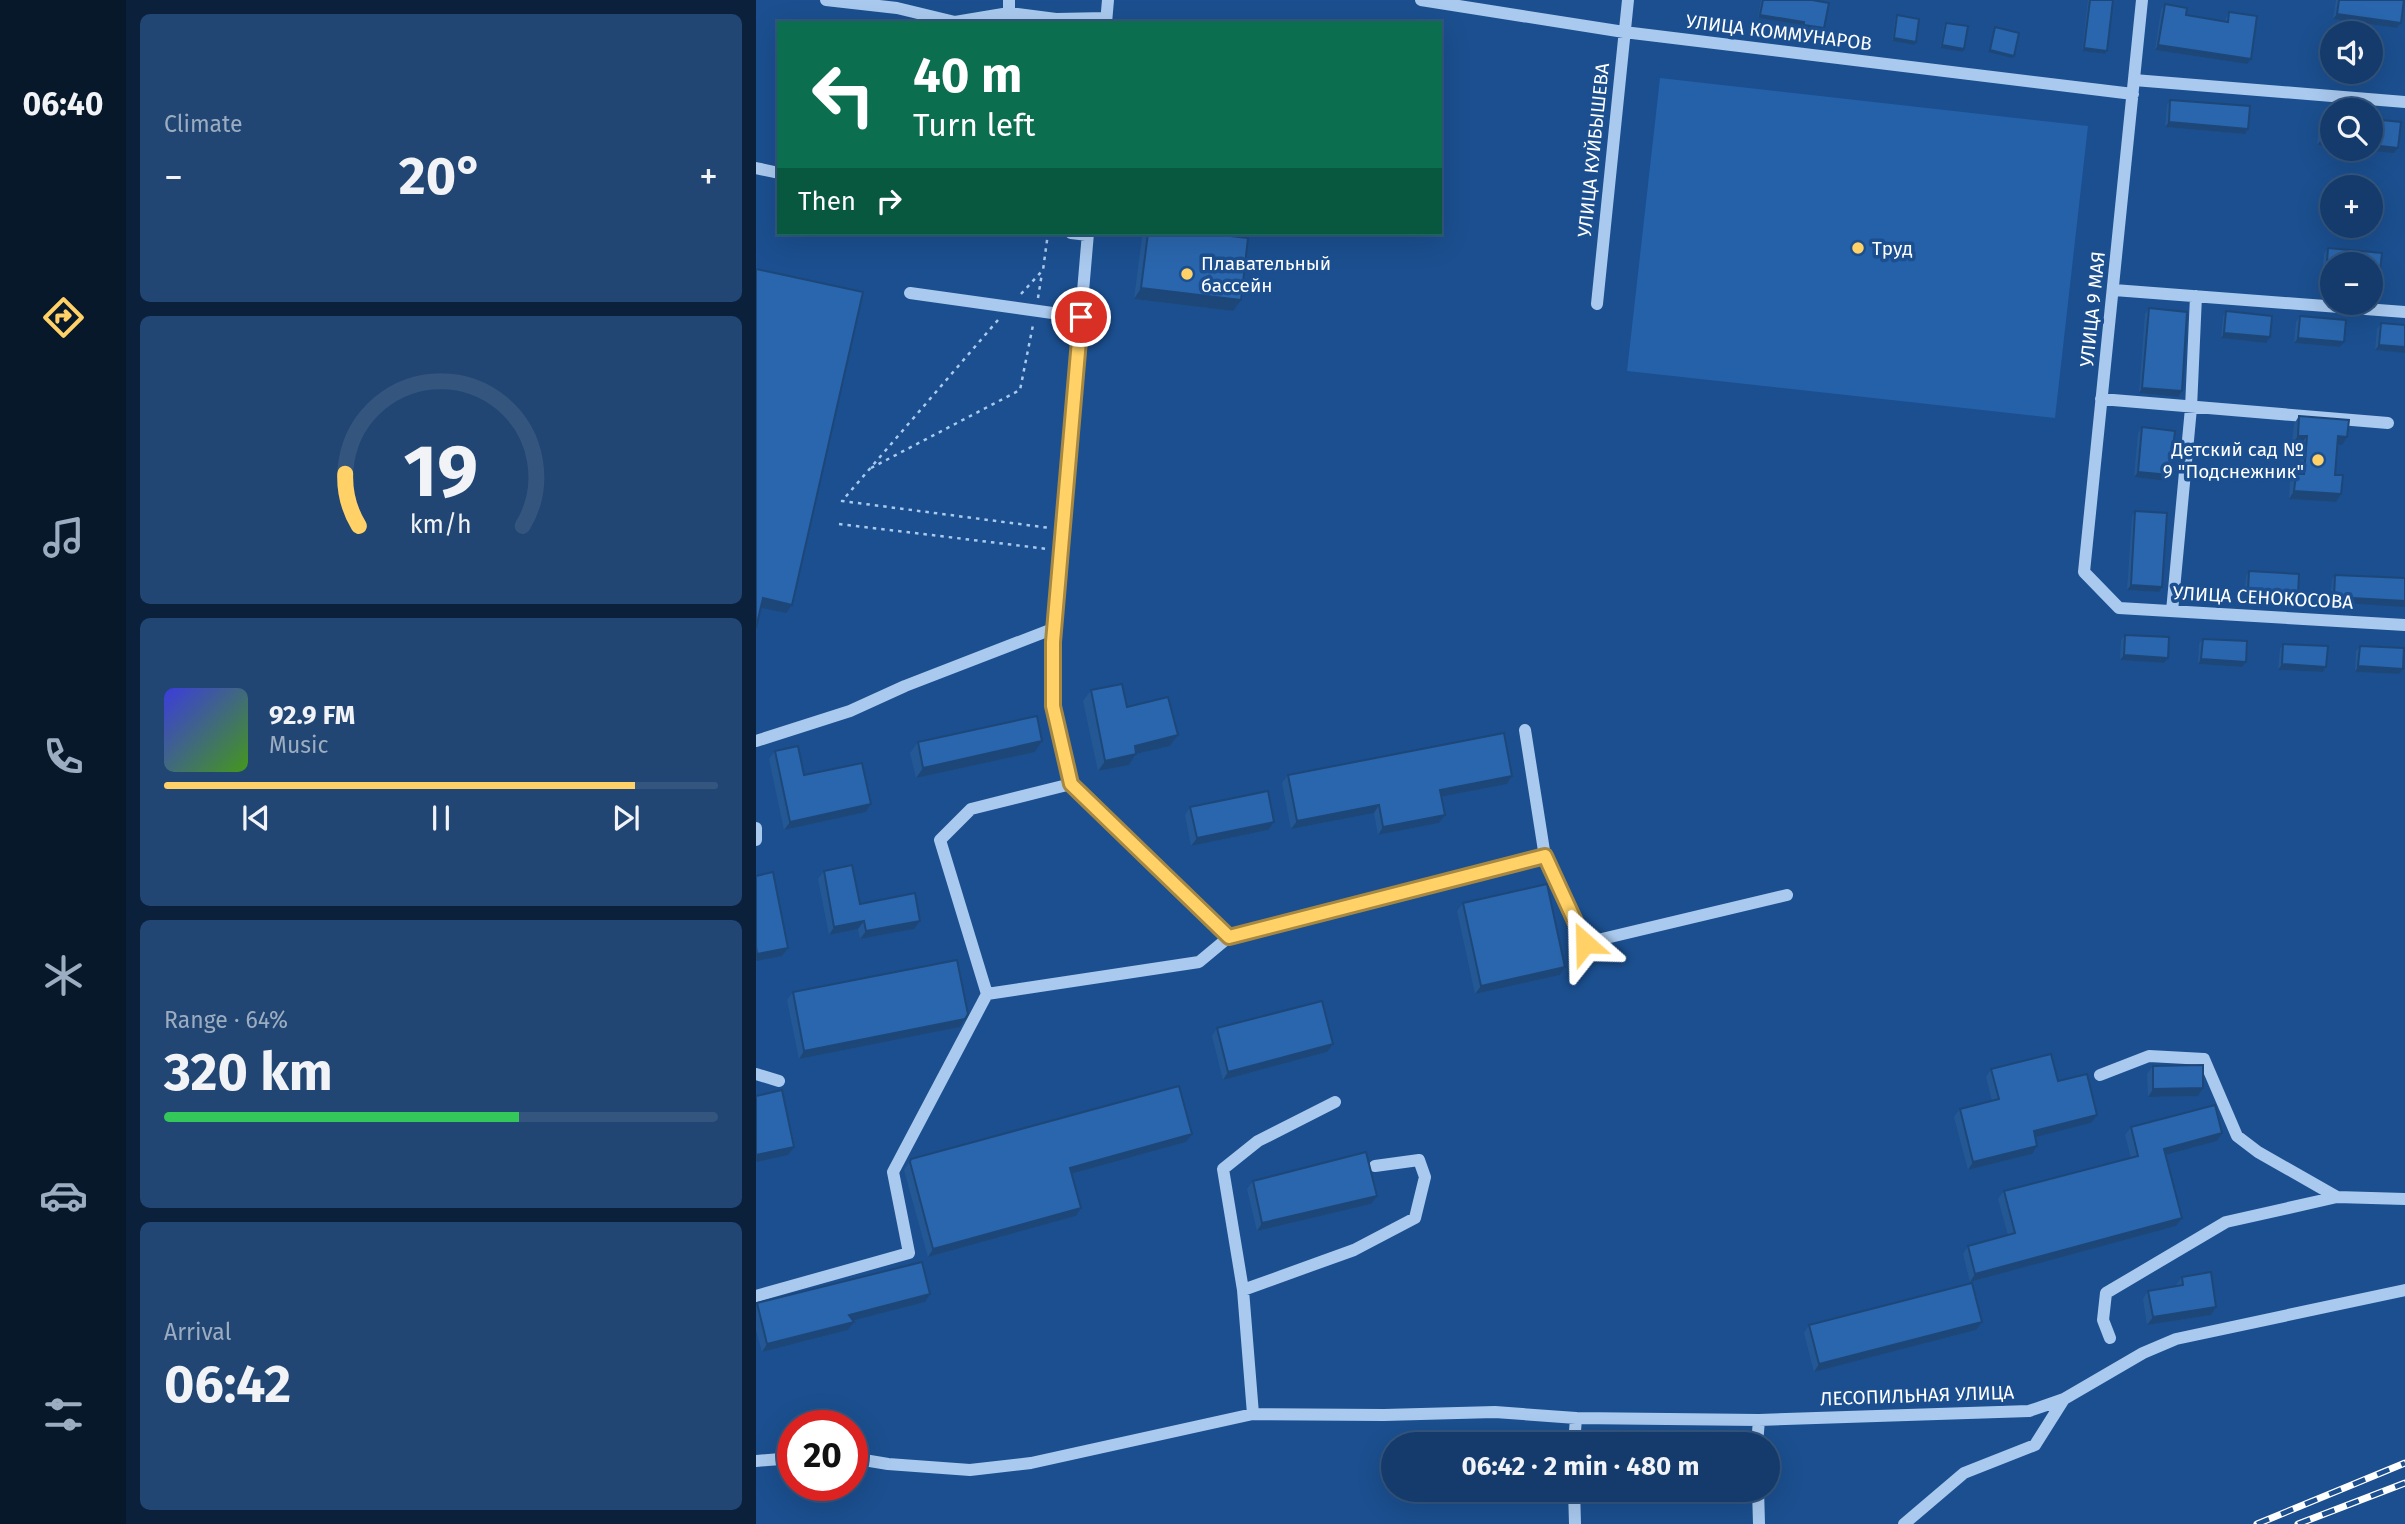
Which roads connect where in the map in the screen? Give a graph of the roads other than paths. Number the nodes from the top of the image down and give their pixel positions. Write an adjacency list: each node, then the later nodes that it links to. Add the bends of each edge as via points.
1 (826, 0): 8 (street, via 897,8)
2 (1108, 0): 7 (street)
3 (1421, 0): 10 (street, УЛИЦА КОММУНАРОВ)
4 (1628, 0): 10 (street, УЛИЦА КУЙБЫШЕВА)
5 (2142, 0): 11 (street, УЛИЦА 9 МАЯ)
6 (1009, 6): 7 (street, via 1056,19); 9 (street)
7 (1106, 20)
8 (951, 21)
9 (958, 21)
10 (1625, 32): 12 (street, УЛИЦА КОММУНАРОВ); 20 (street, УЛИЦА КУЙБЫШЕВА)
11 (2134, 80): 12 (street, УЛИЦА 9 МАЯ); 13 (street)
12 (2133, 94): 17 (street, УЛИЦА 9 МАЯ)
13 (2405, 102)
14 (756, 168): 15 (street)
15 (777, 173)
16 (1088, 235): 22 (street)
17 (2114, 290): 19 (street); 23 (street, УЛИЦА 9 МАЯ)
18 (911, 293): 22 (street)
19 (2196, 296): 21 (street); 24 (street)
20 (1597, 304)
21 (2405, 312)
22 (1081, 317): 29 (street)
23 (2101, 399): 24 (street); 26 (street, УЛИЦА 9 МАЯ, via 2084,572)
24 (2191, 408): 25 (street); 27 (street)
25 (2388, 423)
26 (2119, 608): 27 (street, УЛИЦА СЕНОКОСОВА)
27 (2172, 611): 28 (street, УЛИЦА СЕНОКОСОВА)
28 (2405, 625)
29 (1055, 628): 31 (street, via 850,711); 32 (street, via 1053,706)
30 (1525, 730): 35 (street)
31 (756, 741)
32 (1071, 784): 37 (street); 38 (street, via 971,809 940,840)
33 (756, 828): 34 (street)
34 (756, 840)
35 (1545, 856): 36 (street, via 1585,943); 37 (street)
36 (1787, 895)
37 (1229, 937): 38 (street, via 1199,962)
38 (987, 994): 48 (street, via 893,1172 909,1254)
39 (756, 1074): 41 (street)
40 (2100, 1076): 44 (street, via 2149,1056 2204,1059 2237,1136 2258,1153)
41 (779, 1082)
42 (1335, 1102): 46 (street, via 1258,1141 1223,1170)
43 (1375, 1166): 46 (street, via 1419,1160 1425,1177 1415,1218 1354,1250)
44 (2337, 1197): 45 (street); 49 (street, via 2226,1222 2106,1293 2103,1320)
45 (2405, 1199)
46 (1243, 1290): 51 (street)
47 (2405, 1290): 50 (street, ЛЕСОПИЛЬНАЯ УЛИЦА, via 2176,1339)
48 (756, 1296)
49 (2110, 1338)
50 (2064, 1399): 53 (street, ЛЕСОПИЛЬНАЯ УЛИЦА, via 2029,1411); 63 (street, via 2035,1445 1964,1474)
51 (1253, 1414): 52 (street, ЛЕСОПИЛЬНАЯ УЛИЦА, via 1495,1412); 58 (street, ЛЕСОПИЛЬНАЯ УЛИЦА, via 1031,1463 970,1470)
52 (1576, 1418): 53 (street, ЛЕСОПИЛЬНАЯ УЛИЦА); 54 (street)
53 (1759, 1420): 55 (street)
54 (1575, 1432)
55 (1758, 1432)
56 (777, 1459): 57 (street)
57 (756, 1461)
58 (868, 1461)
59 (1574, 1502): 61 (street)
60 (1758, 1502): 62 (street)
61 (1575, 1524)
62 (1759, 1524)
63 (1905, 1524)

